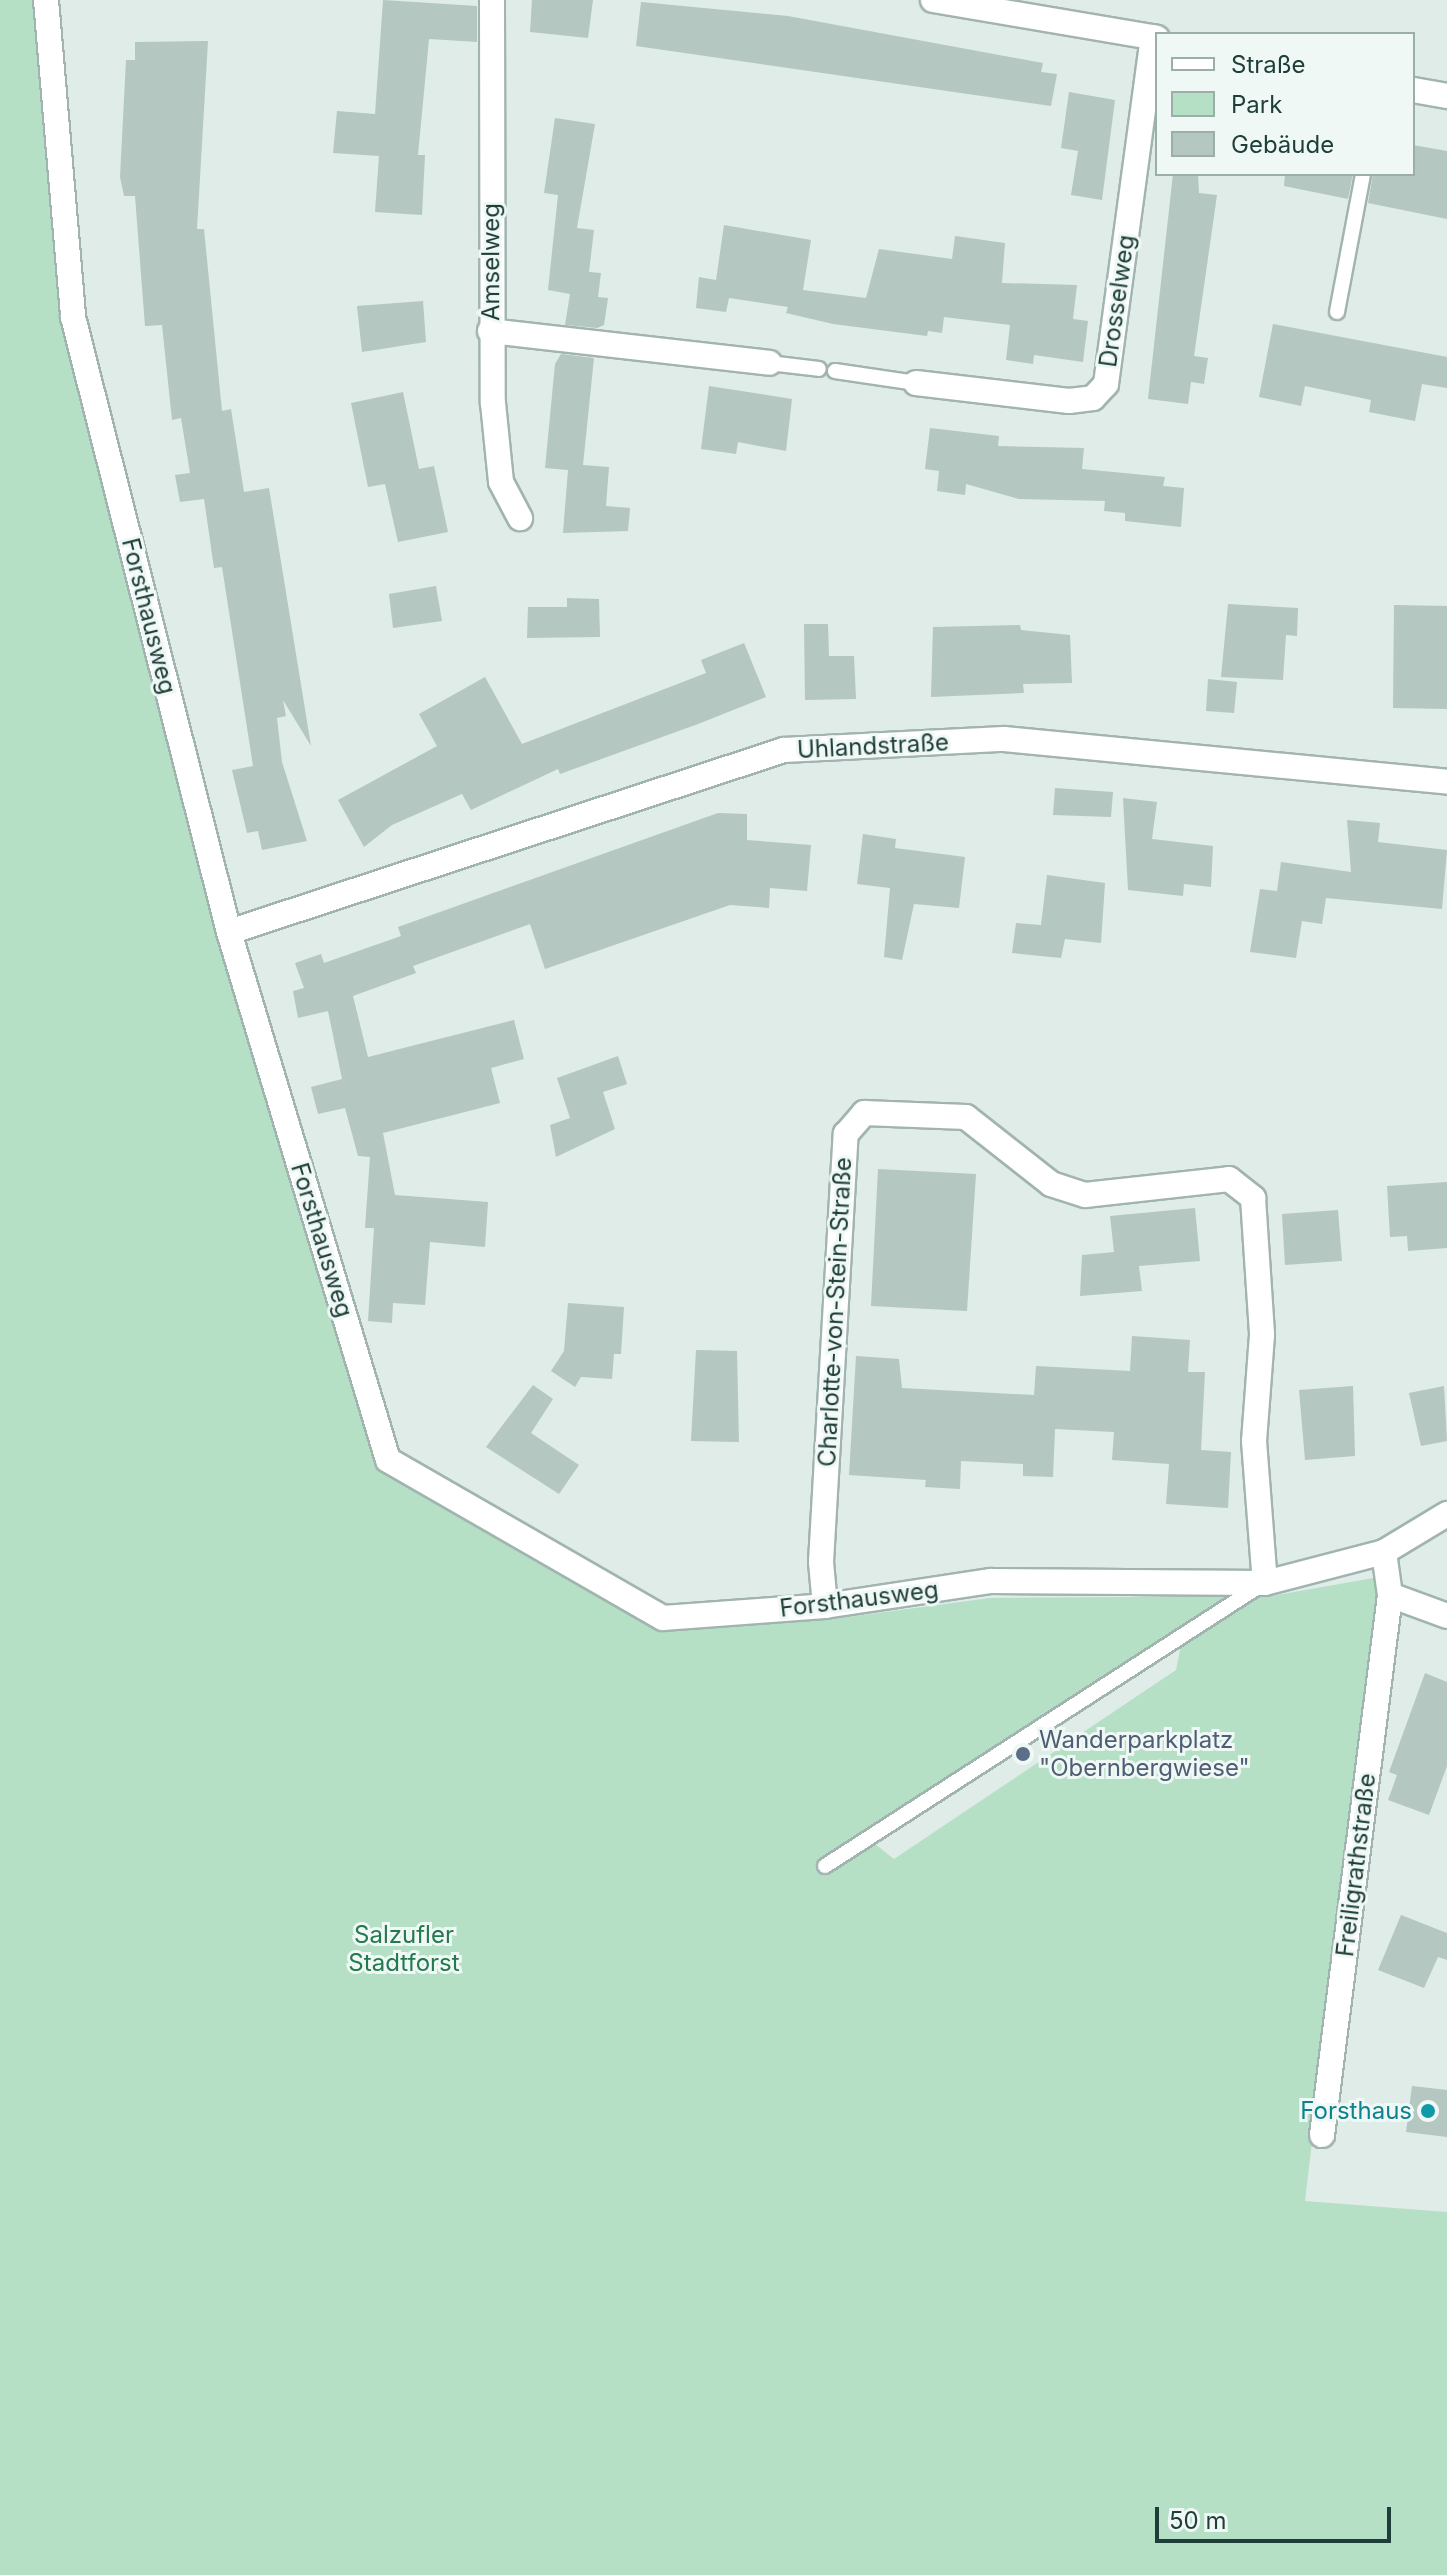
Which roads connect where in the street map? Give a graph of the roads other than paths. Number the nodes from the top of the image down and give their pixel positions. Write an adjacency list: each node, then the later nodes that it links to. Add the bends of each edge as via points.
1 (46, 0): 16 (street, Forsthausweg, via 73,317)
2 (492, 0): 9 (street, Amselweg)
3 (933, 0): 4 (street)
4 (1155, 37): 13 (street, Drosselweg, via 1106,384 1093,398 1069,401)
5 (1415, 90): 6 (street)
6 (1447, 96)
7 (1363, 176): 8 (lane)
8 (1337, 312)
9 (490, 331): 10 (street); 14 (street, Amselweg, via 501,482)
10 (769, 363): 11 (lane)
11 (819, 369)
12 (835, 371): 13 (lane, Drosselweg)
13 (916, 383)
14 (520, 518)
15 (1447, 782): 16 (street, Uhlandstraße, via 1004,739 784,750)
16 (229, 932): 21 (street, Forsthausweg, via 388,1460 663,1618)
17 (1447, 1514): 18 (street, Forsthausweg)
18 (1384, 1552): 19 (street, Forsthausweg); 20 (street, Freiligrathstraße)
19 (1265, 1583): 21 (street, Forsthausweg, via 991,1581); 21 (street, Charlotte-von-Stein-Straße, via 1254,1441 1262,1335 1253,1198 1229,1179 1085,1195 1051,1184 966,1117 864,1113 846,1134 821,1562); 23 (lane)
20 (1390, 1595): 22 (street); 24 (street, Freiligrathstraße)
21 (825, 1606)
22 (1447, 1616)
23 (825, 1866)
24 (1322, 2135)

